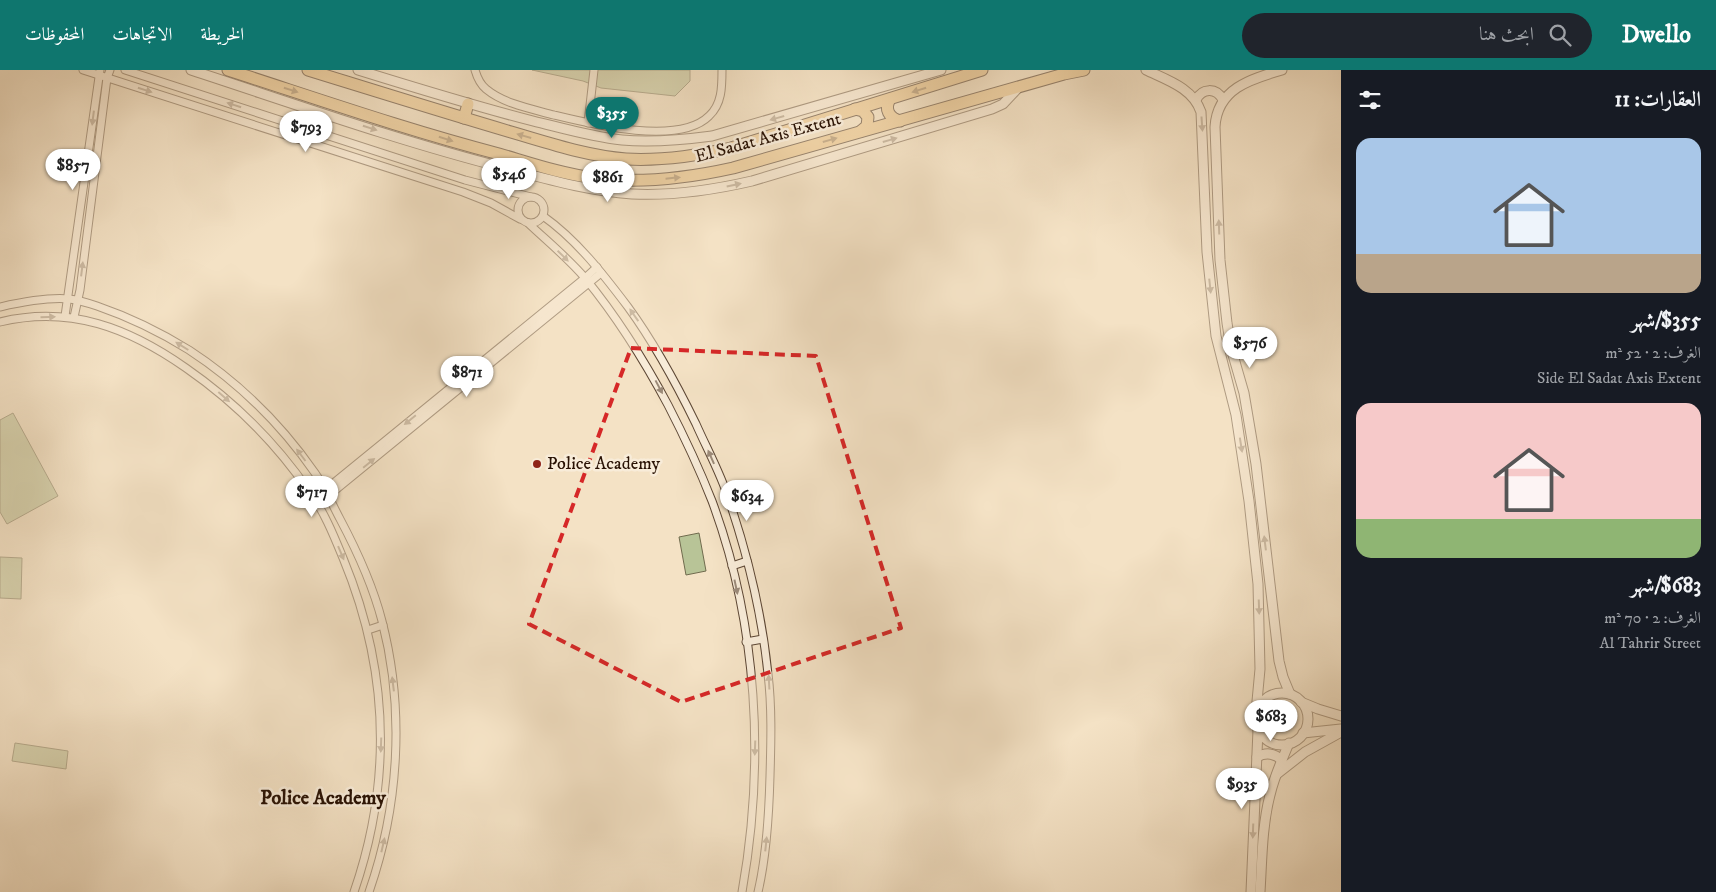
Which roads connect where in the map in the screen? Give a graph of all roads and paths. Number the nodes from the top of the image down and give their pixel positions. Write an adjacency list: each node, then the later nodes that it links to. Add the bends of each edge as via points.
1 (83, 70): 18 (street)
2 (110, 70): 19 (street)
3 (125, 70): 31 (street, one-way to 3, via 465,180)
4 (191, 70): 21 (street, one-way to 21, via 454,155 571,185 634,194 681,193 752,181 992,109 1003,104)
5 (228, 70): 30 (main road, El Sadat Axis Extent, one-way to 30, via 458,143 594,178 644,180 705,174)
6 (308, 70): 27 (main road, El Sadat Axis Extent)
7 (358, 70): 25 (street)
8 (475, 70): 29 (street, via 485,89 495,95 532,109)
9 (594, 70): 29 (street)
10 (722, 70): 29 (street, via 721,96 716,107 705,120 690,128 638,130)
11 (909, 70): 20 (street)
12 (941, 70): 17 (street)
13 (982, 70): 22 (main road, El Sadat Axis Extent, one-way to 22)
14 (1084, 70): 21 (main road, El Sadat Axis Extent)
15 (1146, 70): 23 (street, via 1181,87)
16 (1282, 70): 24 (street, via 1250,82)
17 (925, 72): 20 (street)
18 (99, 73): 19 (street); 37 (street, one-way to 37)
19 (107, 78): 33 (street, one-way to 33, via 463,192); 38 (street, one-way to 19)
20 (905, 81): 25 (street, one-way to 25, via 712,136 676,141 600,137)
21 (1017, 88): 28 (main road, El Sadat Axis Extent)
22 (890, 99): 26 (main road, El Sadat Axis Extent); 28 (main road, via 888,111)
23 (1196, 100): 24 (street, via 1207,90 1215,91); 53 (street, one-way to 53, via 1202,118 1207,252 1216,336 1236,415 1258,584 1260,669)
24 (1223, 100): 51 (street, one-way to 24, via 1279,661 1256,464 1227,323 1220,260 1215,127)
25 (468, 104): 27 (main road)
26 (855, 109): 27 (main road, El Sadat Axis Extent, one-way to 27, via 731,148 651,160 579,151); 30 (main road, via 868,117 867,126)
27 (464, 118)
28 (900, 120): 30 (main road, El Sadat Axis Extent)
29 (588, 123)
30 (861, 131)
31 (531, 197): 32 (street, via 542,203); 33 (street, via 520,203 517,211)
32 (543, 216): 34 (street); 35 (street, via 564,232)
33 (520, 219): 34 (street)
34 (528, 223): 36 (street, one-way to 36)
35 (599, 270): 36 (street); 45 (street, one-way to 35, via 729,499 682,397 657,350)
36 (587, 281): 43 (street); 46 (street, one-way to 46, via 648,367 673,415 712,502)
37 (68, 299): 38 (street); 39 (street); 40 (street)
38 (78, 300): 41 (street); 43 (street, one-way to 38, via 289,439 236,385 161,334 124,316)
39 (0, 307)
40 (65, 316): 41 (street); 42 (street, one-way to 40)
41 (74, 317): 44 (street, one-way to 44, via 148,344 211,385 246,415 283,456)
42 (0, 322)
43 (326, 493): 44 (street); 47 (street, via 355,547)
44 (316, 502): 48 (street, one-way to 48, via 356,589)
45 (747, 561): 46 (street); 49 (street)
46 (732, 566): 50 (street, one-way to 50)
47 (383, 625): 48 (street); 63 (street, one-way to 47, via 388,824 395,768 395,708)
48 (368, 630): 62 (street, one-way to 62, via 379,702 379,782 373,822)
49 (763, 639): 50 (street); 65 (street, one-way to 49, via 768,823 771,734)
50 (746, 642): 64 (street, one-way to 64, via 756,736 750,850)
51 (1290, 694): 52 (street); 53 (street, via 1269,696)
52 (1301, 702): 54 (street); 57 (street, via 1307,714)
53 (1256, 712): 55 (street)
54 (1341, 716)
55 (1258, 730): 58 (street, via 1274,743); 59 (street)
56 (1341, 730): 57 (street); 61 (street, via 1305,752)
57 (1303, 733): 58 (street)
58 (1289, 743): 60 (street)
59 (1256, 757): 60 (street, via 1271,754); 66 (street, one-way to 66)
60 (1282, 760): 61 (street)
61 (1275, 776): 67 (street, via 1264,828)
62 (354, 892)
63 (369, 892)
64 (742, 892)
65 (758, 892)
66 (1251, 892)
67 (1260, 892)

